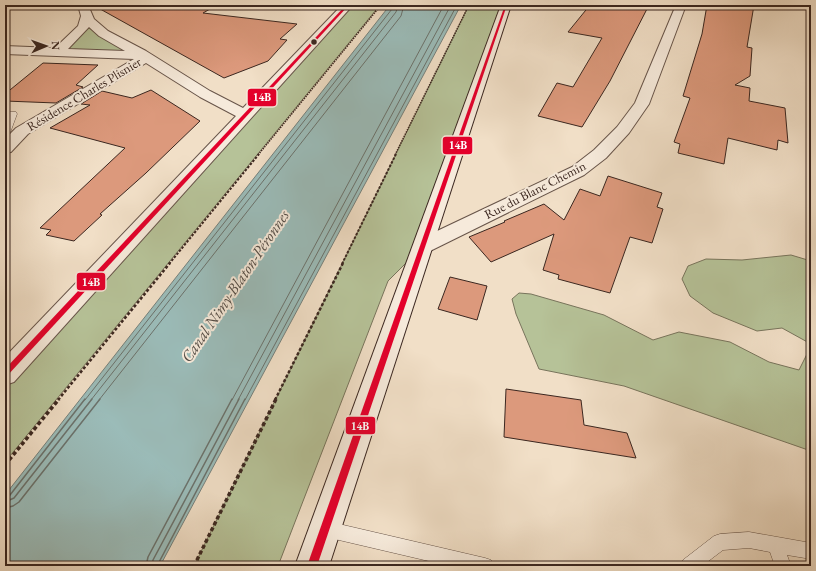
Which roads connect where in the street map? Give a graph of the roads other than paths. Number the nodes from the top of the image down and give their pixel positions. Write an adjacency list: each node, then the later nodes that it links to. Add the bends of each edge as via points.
1 (348, 5): 9 (street)
2 (506, 5): 11 (street)
3 (681, 5): 11 (street, Rue du Blanc Chemin, via 642,104 623,130 600,154 578,170)
4 (84, 11): 6 (street, Résidence Charles Plisnier, via 83,27); 7 (street, Résidence Charles Plisnier, via 95,27)
5 (5, 50): 6 (street, Résidence Charles Plisnier)
6 (58, 52): 7 (street, Résidence Charles Plisnier)
7 (144, 56): 9 (street, Résidence Charles Plisnier, via 194,88); 10 (street, Résidence Charles Plisnier, via 22,131)
8 (5, 113): 10 (lane, via 13,114)
9 (246, 115): 12 (street)
10 (5, 138)
11 (423, 246): 13 (street)
12 (5, 374)
13 (325, 529): 16 (street); 17 (lane)
14 (776, 545): 15 (lane); 18 (lane, via 749,540 720,542); 19 (lane)
15 (811, 551)
16 (312, 566)
17 (485, 566)
18 (689, 566)
19 (783, 566)

